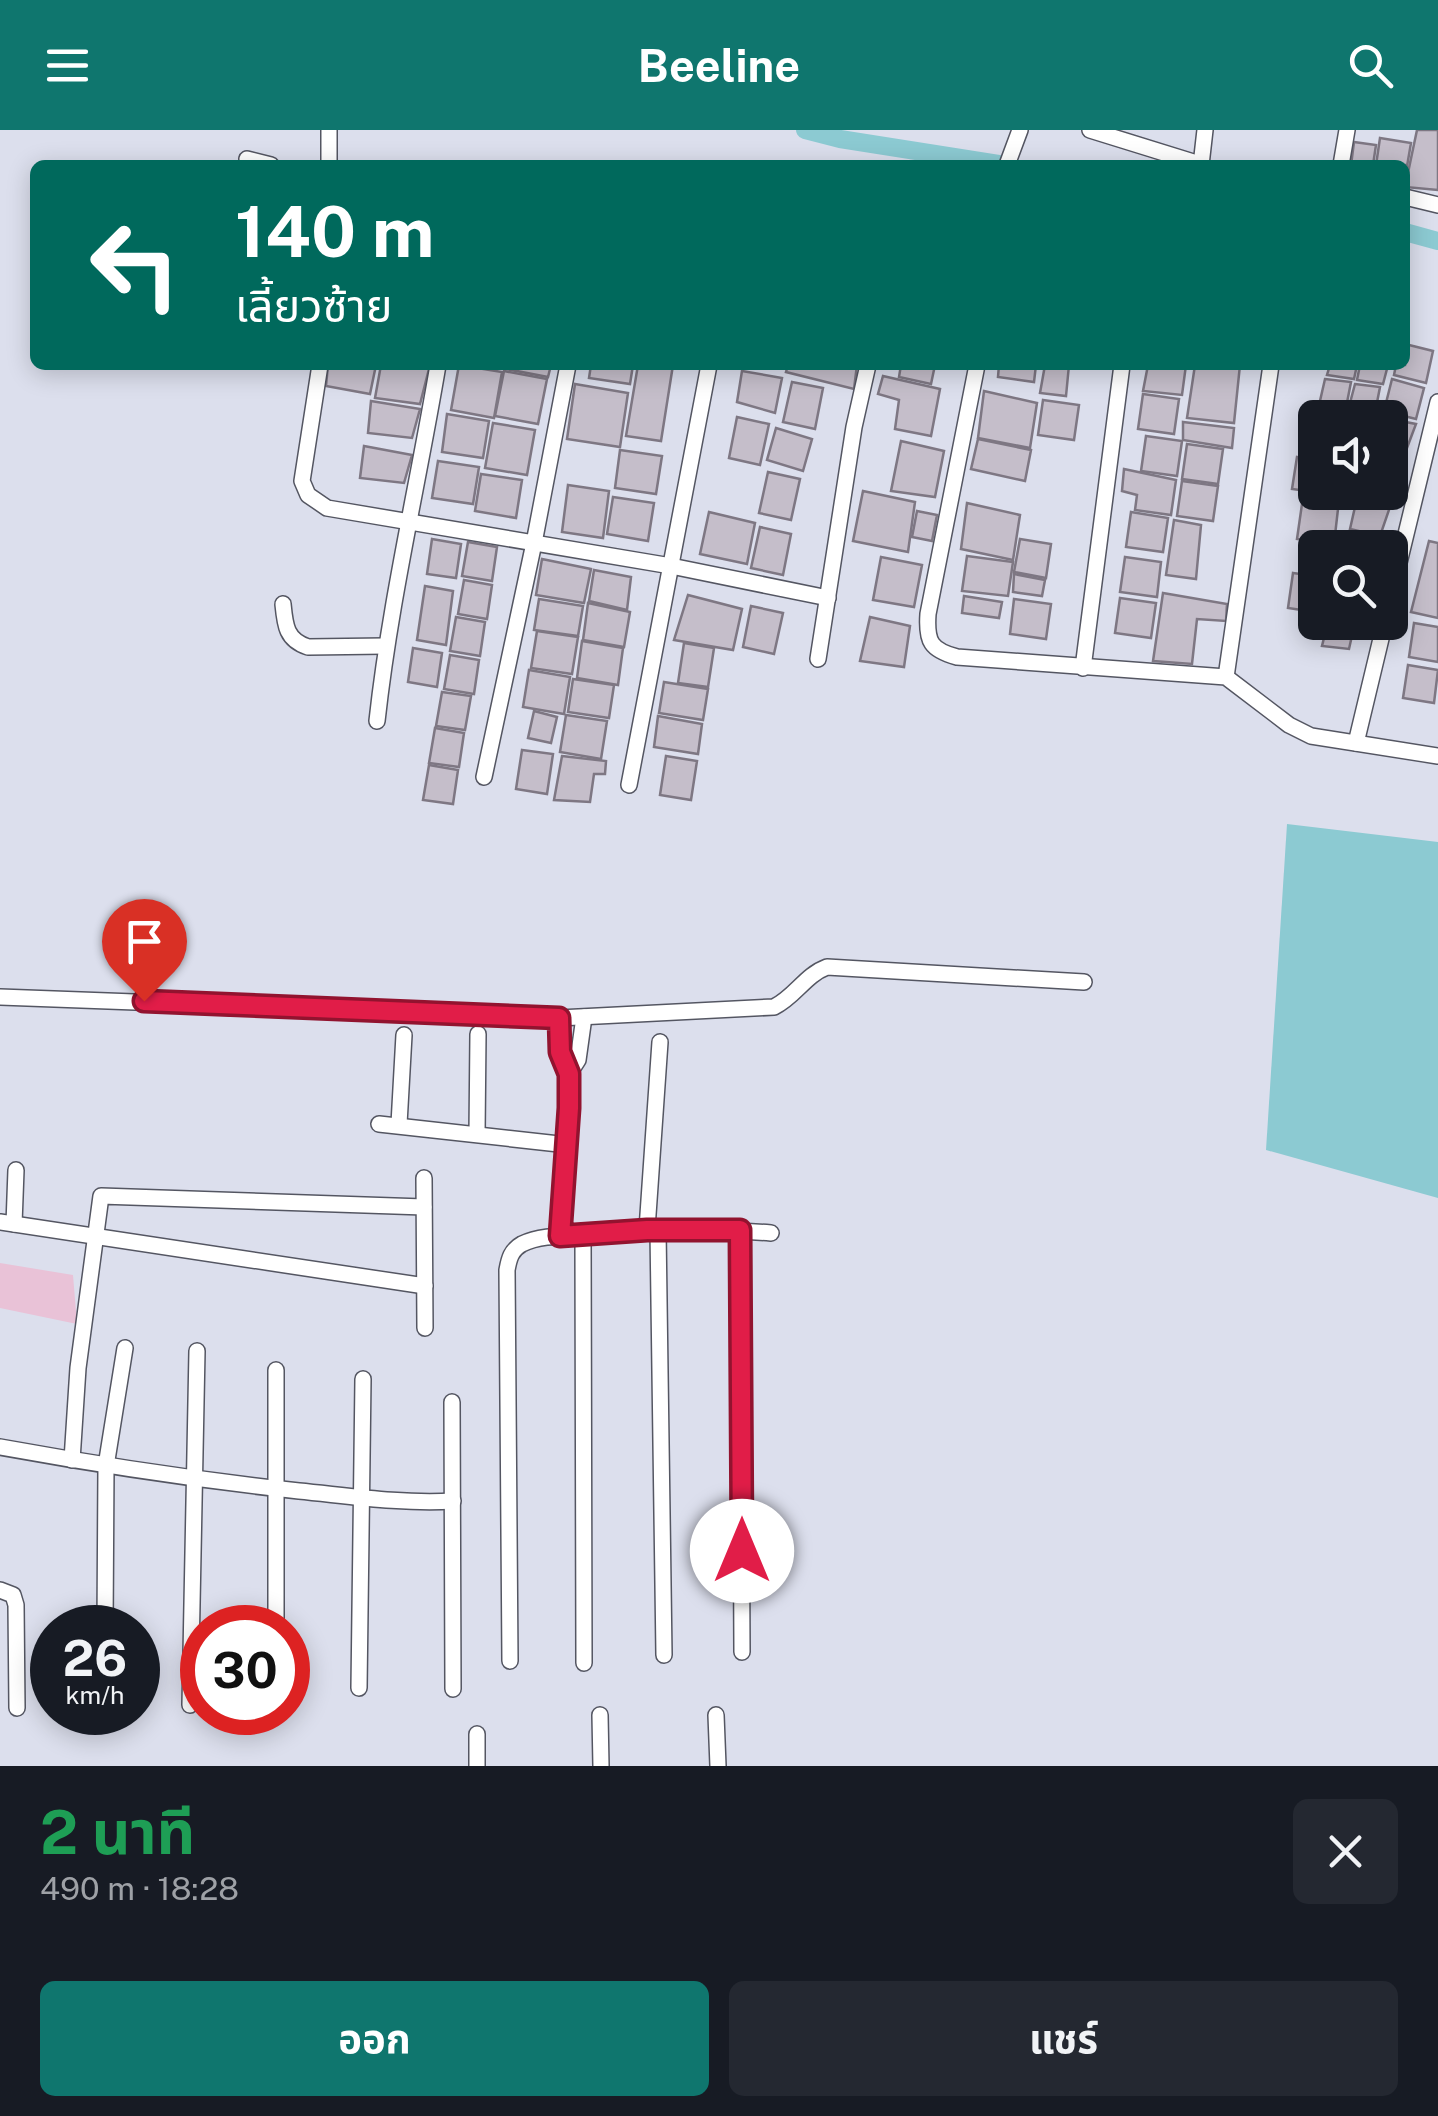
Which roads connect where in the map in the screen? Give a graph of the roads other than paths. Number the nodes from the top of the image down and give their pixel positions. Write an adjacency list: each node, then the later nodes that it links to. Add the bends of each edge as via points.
1 (329, 130): 8 (street)
2 (1090, 130): 10 (street)
3 (1206, 130): 11 (street)
4 (1346, 130): 12 (street)
5 (1019, 134): 9 (street)
6 (247, 159): 7 (street)
7 (251, 160)
8 (329, 160)
9 (1009, 160)
10 (1186, 160)
11 (1203, 160)
12 (1342, 160)
13 (1410, 198): 14 (street)
14 (1438, 205)
15 (319, 370): 24 (street, via 302,481 308,495 327,508)
16 (437, 370): 24 (street)
17 (567, 370): 26 (street)
18 (708, 370): 27 (street)
19 (867, 370): 28 (street)
20 (976, 370): 33 (street, via 928,614 929,644 958,657)
21 (1121, 370): 33 (street)
22 (1270, 370): 34 (street)
23 (1438, 402): 25 (street)
24 (412, 520): 26 (street); 31 (street)
25 (1407, 530)
26 (534, 543): 27 (street); 38 (street)
27 (670, 566): 28 (street); 39 (street)
28 (828, 598): 32 (street)
29 (283, 604): 31 (street, via 285,628 296,643)
30 (1381, 640): 36 (street)
31 (385, 646): 35 (street)
32 (818, 660)
33 (1083, 668): 34 (street)
34 (1226, 677): 36 (street, via 1311,736)
35 (377, 721)
36 (1356, 742): 37 (street)
37 (1438, 756)
38 (484, 777)
39 (629, 785)
40 (1084, 982): 43 (street, via 827,968 774,1007)
41 (0, 997): 42 (street)
42 (559, 1018): 43 (street); 47 (street)
43 (584, 1018): 47 (street, via 578,1060)
44 (478, 1034): 50 (street)
45 (404, 1035): 49 (street)
46 (660, 1042): 56 (street)
47 (569, 1074): 51 (street)
48 (379, 1124): 49 (street)
49 (400, 1124): 50 (street)
50 (477, 1134): 51 (street)
51 (568, 1145): 60 (street)
52 (16, 1170): 55 (street)
53 (424, 1178): 54 (street)
54 (424, 1207): 61 (street, via 101,1196); 62 (street)
55 (7, 1223): 61 (street)
56 (653, 1230): 57 (street); 59 (street); 81 (street)
57 (740, 1230): 58 (street); 80 (street)
58 (772, 1233)
59 (583, 1235): 60 (street); 83 (street)
60 (560, 1236): 82 (street, via 518,1246 507,1270)
61 (95, 1238): 62 (street); 70 (street)
62 (424, 1286): 63 (street)
63 (425, 1328)
64 (126, 1348): 71 (street)
65 (197, 1351): 72 (street)
66 (276, 1370): 73 (street)
67 (363, 1379): 74 (street)
68 (452, 1402): 75 (street)
69 (0, 1446): 70 (street)
70 (72, 1460): 71 (street)
71 (106, 1466): 72 (street); 77 (street)
72 (194, 1478): 73 (street); 78 (street)
73 (277, 1488): 74 (street); 79 (street)
74 (360, 1497): 75 (street); 84 (street)
75 (453, 1501): 85 (street)
76 (0, 1590): 86 (street, via 16,1605)
77 (105, 1605)
78 (192, 1605)
79 (276, 1605)
80 (742, 1652)
81 (664, 1655)
82 (510, 1662)
83 (584, 1663)
84 (359, 1688)
85 (453, 1689)
86 (17, 1708)
87 (600, 1715): 91 (street)
88 (716, 1715): 92 (street)
89 (477, 1734): 90 (street)
90 (477, 1766)
91 (601, 1766)
92 (718, 1766)

